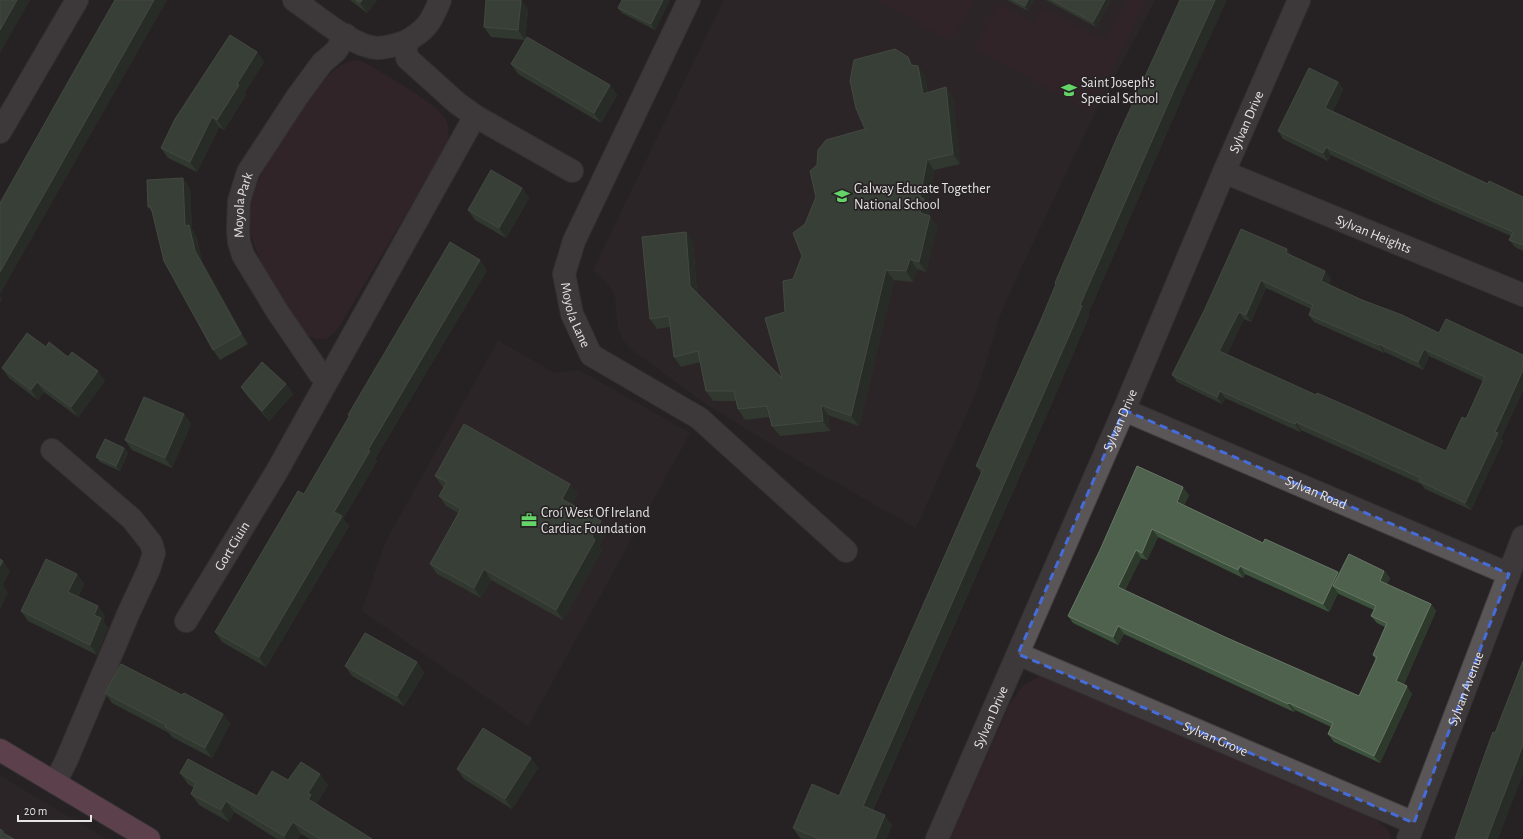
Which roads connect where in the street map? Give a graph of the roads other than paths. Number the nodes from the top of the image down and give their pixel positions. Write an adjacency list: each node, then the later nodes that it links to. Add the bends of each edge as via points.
1 (77, 0): 9 (street)
2 (294, 0): 6 (street)
3 (440, 0): 7 (street, via 429,24)
4 (689, 0): 17 (street, Moyola Lane, via 574,241 564,274 572,314 590,355 699,418)
5 (1299, 0): 11 (street, Sylvan Drive)
6 (346, 35): 7 (street, via 371,47 387,47); 13 (street, Moyola Park, via 336,51 322,63 297,97 248,172 239,201 239,242 243,255 277,311 320,374)
7 (405, 42): 8 (street, via 407,58)
8 (475, 116): 10 (street); 13 (street)
9 (0, 132)
10 (572, 171)
11 (1224, 172): 12 (street, Sylvan Heights); 14 (street, Sylvan Drive)
12 (1523, 295)
13 (327, 380): 19 (street, Gort Ciuin, via 277,471)
14 (1124, 410): 18 (street, Sylvan Road); 20 (street, Sylvan Drive)
15 (52, 450): 22 (street, via 132,519 151,543 154,553)
16 (1523, 537): 18 (street, Sylvan Avenue)
17 (846, 551)
18 (1510, 574): 23 (street, Sylvan Avenue)
19 (186, 621)
20 (1018, 654): 23 (street, Sylvan Grove); 25 (street, Sylvan Drive)
21 (0, 750): 22 (main road)
22 (55, 783): 24 (main road)
23 (1411, 831)
24 (149, 839)
25 (937, 839)

